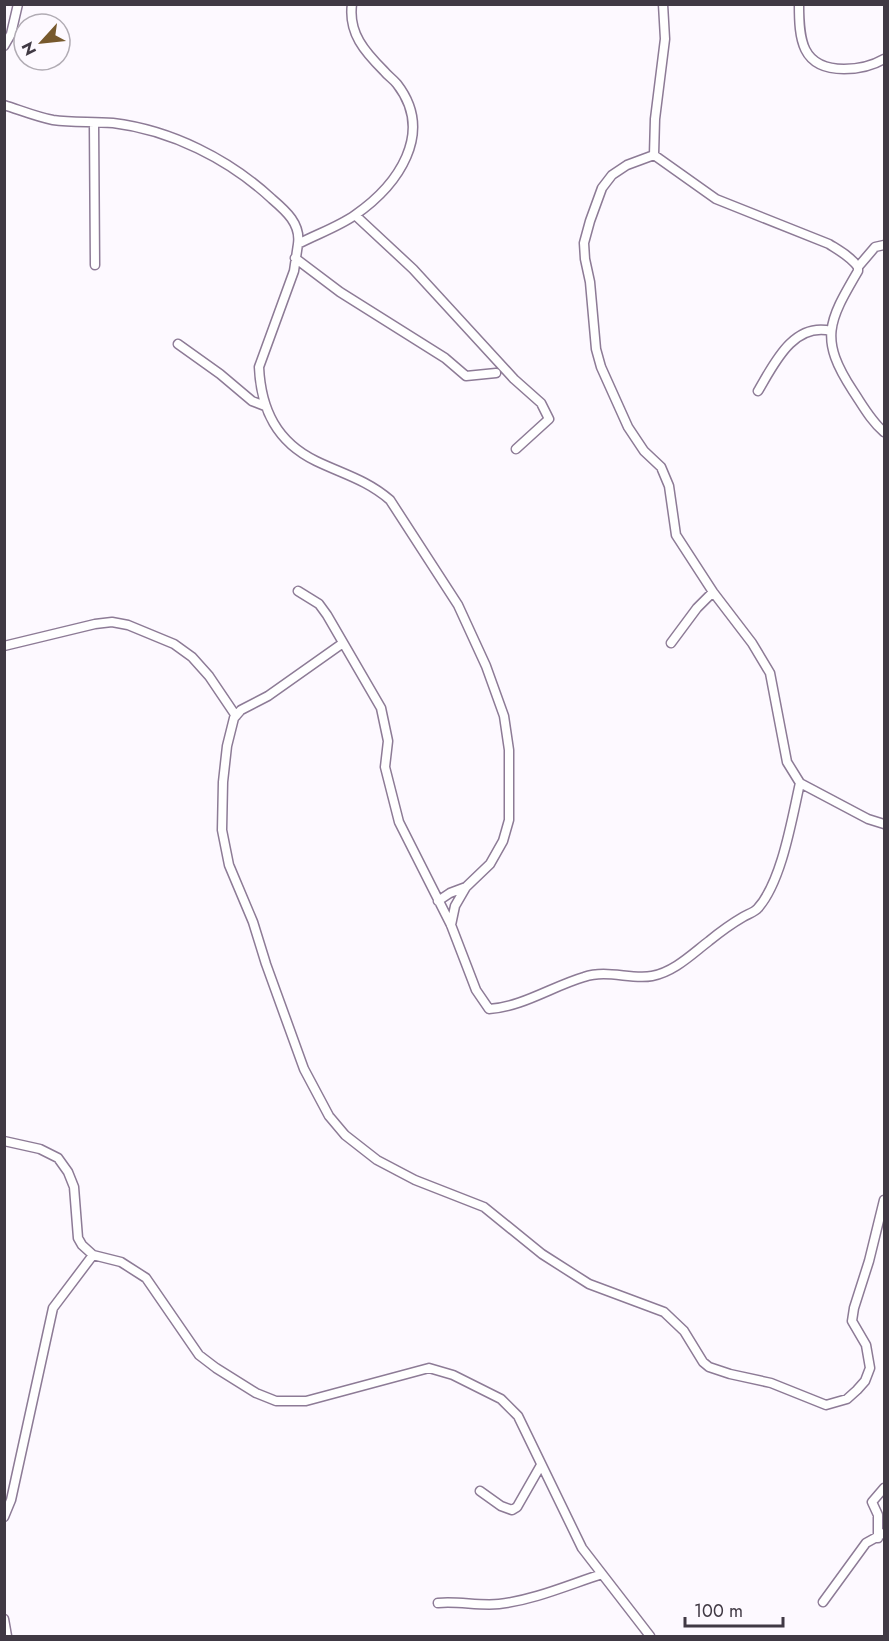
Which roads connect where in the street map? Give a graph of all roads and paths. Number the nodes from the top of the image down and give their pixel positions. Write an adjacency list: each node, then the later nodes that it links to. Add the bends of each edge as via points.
1 (18, 4): 5 (street)
2 (352, 4): 10 (street, via 351,26 407,99 412,118 408,157 400,171)
3 (663, 4): 9 (street, via 665,39)
4 (799, 4): 6 (street, via 800,36 808,55 817,64 846,70)
5 (4, 46)
6 (885, 60)
7 (4, 105): 8 (street, via 51,120)
8 (94, 123): 11 (street, via 144,129 230,165 286,211 295,223); 14 (street)
9 (654, 155): 15 (street, via 716,199 829,244); 24 (street, via 627,165 602,188 584,243 593,326 601,367 628,427 661,467 669,486 676,535)
10 (355, 215): 11 (street); 22 (street, via 413,269 541,403 549,419)
11 (298, 244): 13 (street)
12 (885, 245): 15 (street, via 870,251)
13 (295, 258): 18 (street, via 333,288 445,358 466,376); 20 (street, via 294,271 259,367)
14 (95, 265)
15 (858, 267): 16 (street)
16 (831, 331): 19 (street, via 802,333 776,360); 21 (street, via 838,367 873,421)
17 (178, 344): 20 (street, via 252,401)
18 (496, 373)
19 (758, 390)
20 (265, 406): 31 (street, via 288,443 318,462 376,488 390,500 458,605 486,666 504,716 509,750 509,820 490,864)
21 (885, 432)
22 (516, 449)
23 (298, 591): 25 (street, via 319,604)
24 (713, 592): 26 (street); 29 (street, via 770,673 787,762)
25 (343, 643): 28 (street); 32 (street, via 381,708 388,741 385,767 393,805)
26 (671, 643)
27 (4, 645): 28 (street, via 95,624 128,625 174,644 192,657)
28 (236, 716): 36 (street, via 226,746 223,782 222,831 229,865 304,1069 329,1116 357,1146 415,1180 484,1207 542,1254 589,1284 664,1312 684,1331 709,1367 771,1383 826,1405 847,1399 865,1381 870,1368 866,1345 852,1321)
29 (800, 783): 30 (street); 34 (street, via 775,879 758,909 673,969 650,977 583,977 489,1009 476,990)
30 (885, 824)
31 (466, 887): 32 (street, via 450,893); 33 (street)
32 (440, 905): 33 (street); 34 (street)
33 (456, 905): 34 (street)
34 (452, 925)
35 (4, 1142): 37 (street, via 40,1149 65,1165 74,1187 78,1238)
36 (885, 1200)
37 (93, 1255): 38 (street, via 122,1262 146,1278 199,1355 263,1396 276,1401 306,1401 435,1369 506,1403 518,1416); 41 (street, via 53,1308 12,1500)
38 (541, 1466): 40 (street, via 512,1510); 43 (street, via 582,1548)
39 (885, 1488): 42 (street, via 872,1502)
40 (480, 1491)
41 (4, 1517)
42 (881, 1536): 44 (street, via 866,1543)
43 (602, 1574): 45 (street, via 497,1604); 48 (street)
44 (823, 1602)
45 (438, 1603)
46 (4, 1619): 47 (street)
47 (7, 1636)
48 (650, 1636)

